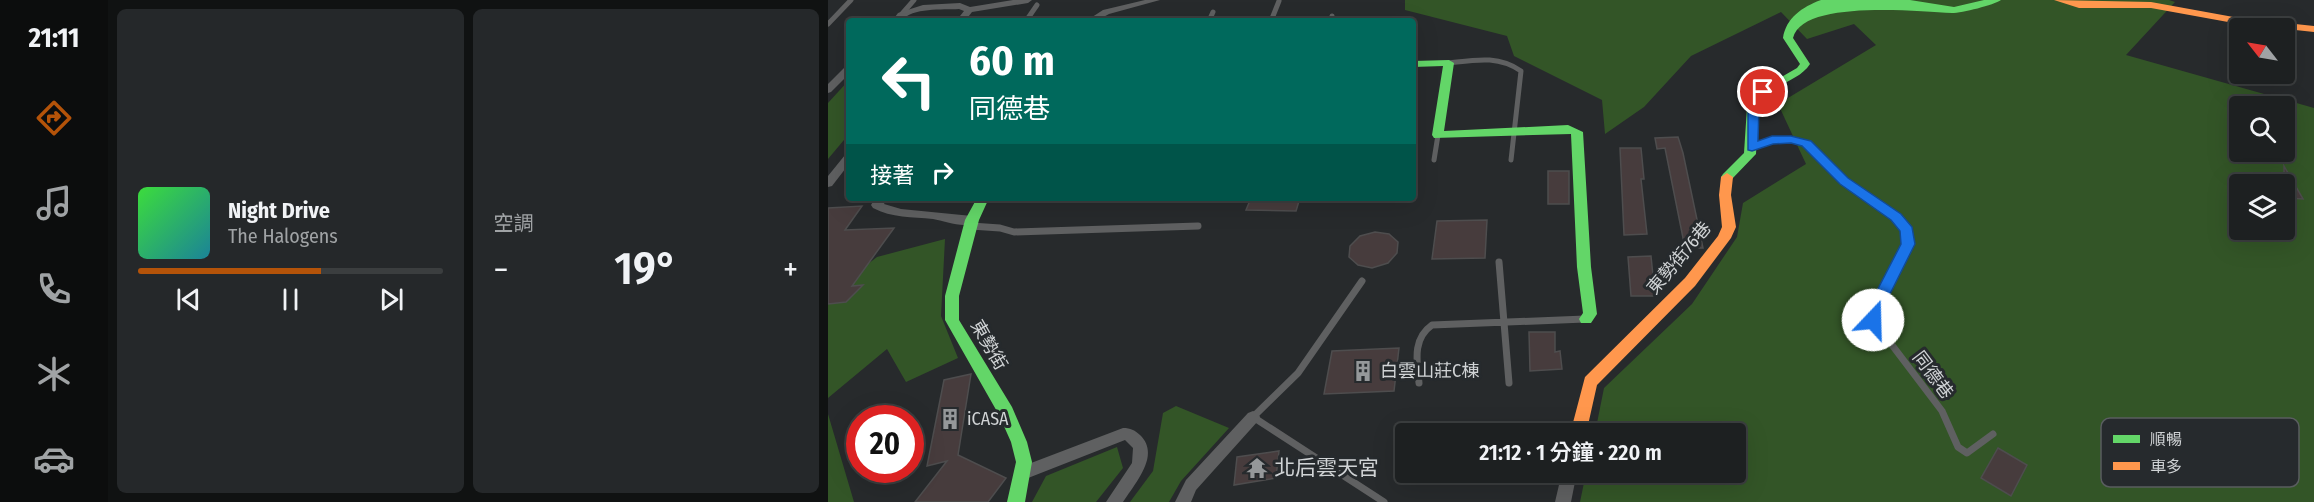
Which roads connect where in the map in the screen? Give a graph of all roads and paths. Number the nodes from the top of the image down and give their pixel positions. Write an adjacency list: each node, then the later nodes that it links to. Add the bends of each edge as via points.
1 (851, 0): 17 (lane)
2 (914, 0): 11 (lane)
3 (1156, 0): 14 (street)
4 (1996, 0): 7 (street, via 1954,10)
5 (2059, 0): 18 (street, via 2079,5 2151,5 2239,21)
6 (1279, 1): 16 (lane)
7 (1905, 1): 25 (street, via 1827,1 1809,8 1790,26 1788,38 1805,64 1763,92 1753,107)
8 (1033, 2): 9 (street); 13 (lane)
9 (969, 9): 11 (street, via 936,6); 12 (street)
10 (1213, 12): 15 (lane)
11 (898, 18)
12 (962, 18)
13 (1027, 18)
14 (1095, 18)
15 (1210, 18)
16 (1272, 18)
17 (828, 24)
18 (2314, 29)
19 (1449, 63): 20 (street); 23 (lane, via 1500,59 1521,70); 24 (street)
20 (1416, 64)
21 (846, 71): 22 (street)
22 (828, 90)
23 (1514, 131): 24 (street); 27 (lane); 36 (street, via 1576,132 1590,314)
24 (1438, 135): 26 (lane)
25 (1752, 147): 41 (street, 東勢街76巷, via 1727,177 1729,227 1724,238 1690,282 1590,382); 42 (lane, 同德巷, via 1772,140 1806,143 1844,181 1902,224 1907,230 1908,244 1873,312 1873,320 1942,411 1958,447 1967,453)
26 (1434, 160)
27 (1511, 160)
28 (846, 161): 29 (street)
29 (828, 183)
30 (879, 201): 32 (street, via 877,205 884,209)
31 (982, 201): 32 (street, 東勢街)
32 (971, 223): 33 (lane, via 1014,232); 43 (street, 東勢街, via 952,296 952,320 1006,412 1019,442)
33 (1198, 225)
34 (1499, 262): 37 (lane)
35 (1362, 281): 40 (lane, via 1298,373)
36 (1586, 319): 37 (lane)
37 (1504, 322): 38 (lane, via 1425,328 1417,342); 39 (lane)
38 (1419, 383)
39 (1509, 383)
40 (1253, 417): 47 (street, via 1191,485); 48 (lane)
41 (1581, 423)
42 (1993, 435)
43 (1023, 473): 45 (street, 東勢街); 46 (street, via 1128,434 1141,446 1139,465)
44 (1567, 483): 49 (street)
45 (1016, 502)
46 (1114, 502)
47 (1183, 502)
48 (1384, 502)
49 (1563, 502)

